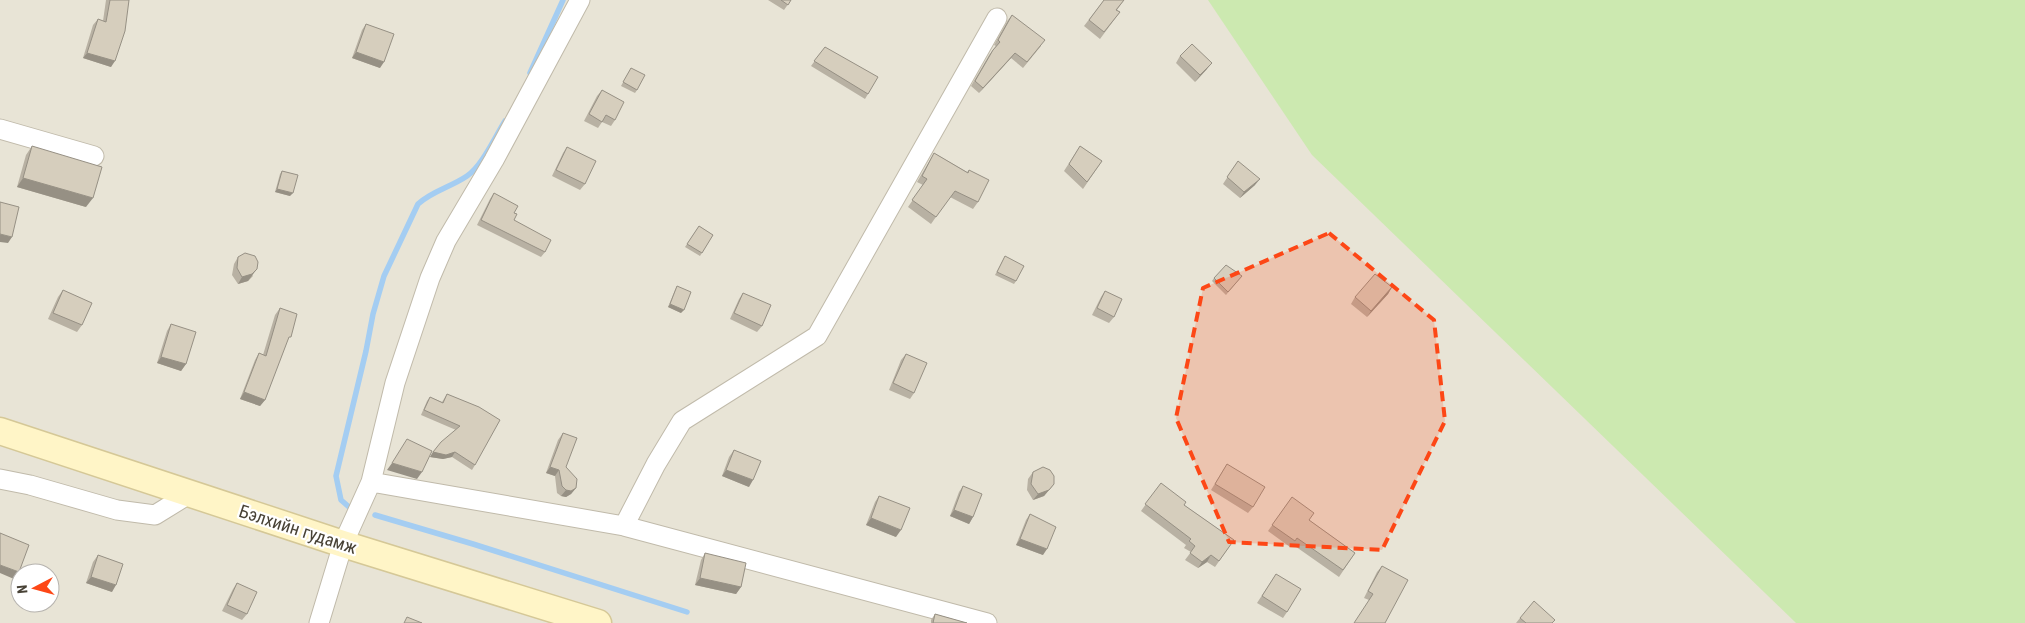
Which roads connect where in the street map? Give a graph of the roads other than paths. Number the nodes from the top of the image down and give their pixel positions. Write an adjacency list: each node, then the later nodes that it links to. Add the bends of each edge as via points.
1 (580, 0): 7 (street, via 494,160 446,240 430,278 396,383)
2 (997, 18): 9 (street, via 817,336 682,421)
3 (0, 128): 4 (street)
4 (94, 156)
5 (1, 428): 8 (main road, Бэлхийн гудамж)
6 (0, 479): 8 (street, via 117,510 155,514)
7 (371, 482): 9 (street); 10 (street)
8 (189, 494): 10 (main road, Бэлхийн гудамж)
9 (624, 526): 13 (street)
10 (343, 544): 11 (street); 12 (main road, Бэлхийн гудамж)
11 (319, 623)
12 (598, 623)
13 (987, 623)

